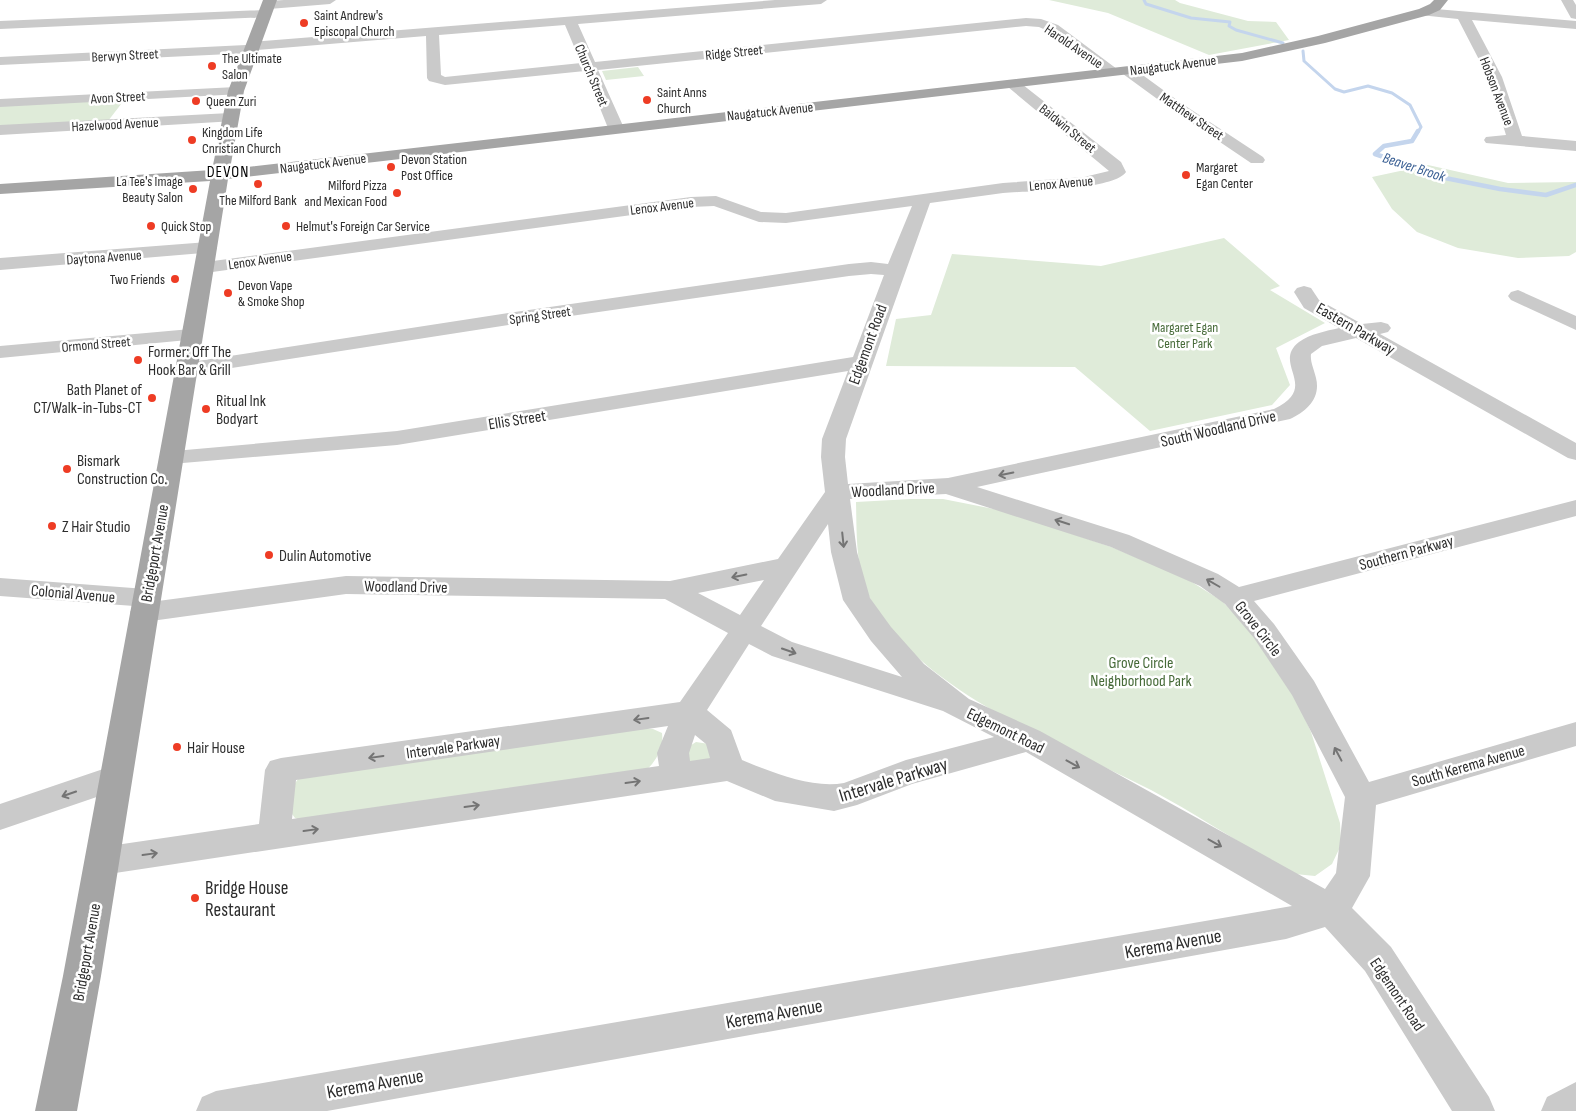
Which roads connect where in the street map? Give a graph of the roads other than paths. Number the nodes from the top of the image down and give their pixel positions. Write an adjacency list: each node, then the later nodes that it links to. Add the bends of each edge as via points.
1 (330, 0): 6 (street)
2 (642, 0): 8 (street)
3 (821, 0): 8 (street, Berwyn Street)
4 (1441, 0): 7 (main road, Naugatuck Avenue)
5 (1567, 0): 9 (street)
6 (268, 6): 13 (street); 16 (main road, Bridgeport Avenue)
7 (1424, 12): 10 (street); 19 (main road, Naugatuck Avenue, via 1259,54)
8 (650, 14): 11 (street, Berwyn Street)
9 (1576, 15)
10 (1464, 16): 14 (street); 27 (street, Hobson Avenue, via 1494,77)
11 (570, 20): 15 (street, Berwyn Street); 18 (street, Church Street)
12 (1034, 22): 18 (street, Ridge Street); 19 (street, Harold Avenue, via 1053,28)
13 (0, 25)
14 (1576, 25)
15 (432, 32): 16 (street, Berwyn Street); 18 (street, Ridge Street, via 434,78 445,82)
16 (251, 48): 17 (street, Berwyn Street); 21 (main road, Bridgeport Avenue)
17 (0, 60)
18 (588, 68): 24 (street, Church Street)
19 (1121, 72): 20 (main road, Naugatuck Avenue); 29 (street, Matthew Street)
20 (1013, 84): 24 (main road, Naugatuck Avenue); 30 (street, Baldwin Street, via 1116,166)
21 (236, 92): 22 (street, Avon Street); 23 (main road, Bridgeport Avenue)
22 (0, 103)
23 (230, 118): 25 (street, Hazelwood Avenue); 31 (main road, Bridgeport Avenue)
24 (616, 128): 31 (main road, Naugatuck Avenue)
25 (0, 130)
26 (1492, 140): 27 (street)
27 (1515, 140): 28 (street)
28 (1576, 146)
29 (1257, 160)
30 (1116, 174): 33 (street, Lenox Avenue, via 1084,182 1003,188)
31 (219, 175): 32 (main road, Naugatuck Avenue); 34 (main road, Bridgeport Avenue)
32 (0, 189)
33 (923, 199): 34 (street, Lenox Avenue, via 778,218 759,217 724,203 691,202); 36 (street, Edgemont Road)
34 (206, 258): 35 (street, Daytona Avenue); 41 (main road, Bridgeport Avenue)
35 (0, 264)
36 (896, 271): 43 (street, Edgemont Road); 44 (street, Spring Street, via 849,270)
37 (1518, 296): 38 (street)
38 (1576, 324)
39 (1381, 328): 40 (street, South Woodland Drive); 40 (street, Eastern Parkway, via 1321,295 1304,292 1312,304); 45 (street, Eastern Parkway)
40 (1358, 330): 46 (street, Eastern Parkway); 48 (street, South Woodland Drive, via 1317,341 1302,350 1300,361 1308,392 1297,405 1284,413)
41 (191, 335): 42 (street, Ormond Street); 44 (main road, Bridgeport Avenue)
42 (0, 352)
43 (861, 362): 47 (street, Ellis Street, via 398,438); 50 (street, Edgemont Road, via 834,439)
44 (186, 369): 47 (main road, Bridgeport Avenue)
45 (1576, 437)
46 (1576, 452)
47 (171, 457): 57 (main road, Bridgeport Avenue)
48 (1054, 464): 49 (street, South Woodland Drive, one-way to 49); 51 (street, South Woodland Drive, via 1035,478)
49 (948, 486): 50 (street, Woodland Drive); 51 (street, Grove Circle)
50 (837, 492): 53 (street, Woodland Drive); 59 (street, Edgemont Road, one-way to 59, via 844,552 858,600 881,634 914,672)
51 (1016, 507): 56 (street, Grove Circle, one-way to 51, via 1209,580 1120,541)
52 (1576, 508): 56 (street, Southern Parkway)
53 (787, 566): 55 (street, Woodland Drive, one-way to 55); 58 (street)
54 (0, 586): 57 (street, Colonial Avenue)
55 (670, 590): 57 (street, Woodland Drive, via 346,585); 58 (street, Woodland Drive)
56 (1235, 597): 66 (street, Grove Circle, one-way to 56, via 1304,689 1264,631)
57 (145, 605): 65 (main road, Bridgeport Avenue)
58 (745, 630): 59 (street, Woodland Drive, one-way to 59, via 782,649); 60 (street)
59 (958, 707): 62 (street, Edgemont Road)
60 (689, 712): 63 (street, via 720,738); 64 (street, via 673,753); 68 (street, Intervale Parkway, one-way to 68, via 281,770)
61 (1576, 734): 66 (street, South Kerema Avenue)
62 (1029, 739): 63 (street, Intervale Parkway, via 906,773 834,798 775,788); 70 (street, Edgemont Road, one-way to 70)
63 (729, 768): 64 (street)
64 (677, 776): 68 (street, one-way to 64)
65 (116, 778): 67 (street, one-way to 67); 69 (main road, Bridgeport Avenue)
66 (1361, 797): 70 (street, via 1353,876)
67 (0, 817)
68 (274, 836): 69 (street, one-way to 68)
69 (102, 861): 72 (main road, Bridgeport Avenue)
70 (1331, 910): 73 (street, Kerema Avenue, via 1286,923); 74 (street, Edgemont Road, via 1378,959)
71 (1576, 1102): 75 (street)
72 (56, 1111)
73 (216, 1111)
74 (1475, 1111)
75 (1562, 1111)

